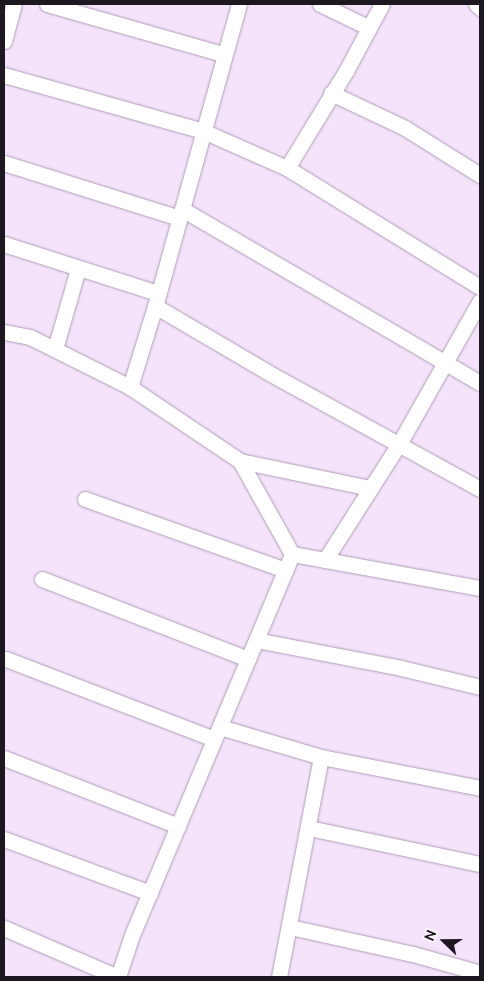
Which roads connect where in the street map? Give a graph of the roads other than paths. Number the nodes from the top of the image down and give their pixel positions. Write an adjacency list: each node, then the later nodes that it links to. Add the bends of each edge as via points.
1 (14, 4): 9 (street)
2 (47, 4): 10 (street)
3 (239, 4): 10 (street)
4 (320, 4): 8 (street)
5 (382, 4): 8 (street)
6 (476, 4): 7 (street)
7 (480, 8)
8 (368, 27): 12 (street)
9 (4, 40)
10 (223, 54): 13 (street)
11 (4, 75): 13 (street)
12 (331, 93): 15 (street); 16 (street, via 405,128)
13 (203, 131): 15 (street); 17 (street)
14 (4, 163): 17 (street)
15 (287, 168): 20 (street)
16 (480, 175)
17 (180, 213): 21 (street); 25 (street)
18 (4, 244): 19 (street)
19 (78, 270): 21 (street); 24 (street)
20 (480, 286)
21 (157, 300): 27 (street); 28 (street, via 269,373)
22 (480, 300): 25 (street)
23 (4, 332): 24 (street, via 30,337)
24 (55, 349): 27 (street)
25 (446, 363): 26 (street); 28 (street)
26 (480, 383)
27 (130, 387): 29 (street)
28 (399, 444): 30 (street); 31 (street)
29 (240, 460): 30 (street); 33 (street)
30 (370, 488): 34 (street)
31 (480, 488)
32 (85, 499): 35 (street)
33 (292, 554): 34 (street); 35 (street)
34 (325, 560): 37 (street)
35 (286, 570): 38 (street)
36 (42, 579): 40 (street)
37 (480, 588)
38 (256, 640): 40 (street); 41 (street)
39 (6, 659): 42 (street)
40 (248, 659): 42 (street)
41 (480, 687)
42 (217, 733): 43 (street); 46 (street)
43 (321, 757): 45 (street); 47 (street)
44 (4, 758): 46 (street)
45 (480, 788)
46 (178, 826): 50 (street)
47 (309, 828): 49 (street); 51 (street)
48 (4, 839): 50 (street)
49 (480, 864)
50 (150, 893): 54 (street)
51 (290, 927): 53 (street, via 414,954); 55 (street)
52 (4, 928): 54 (street)
53 (480, 973)
54 (118, 977)
55 (279, 977)

